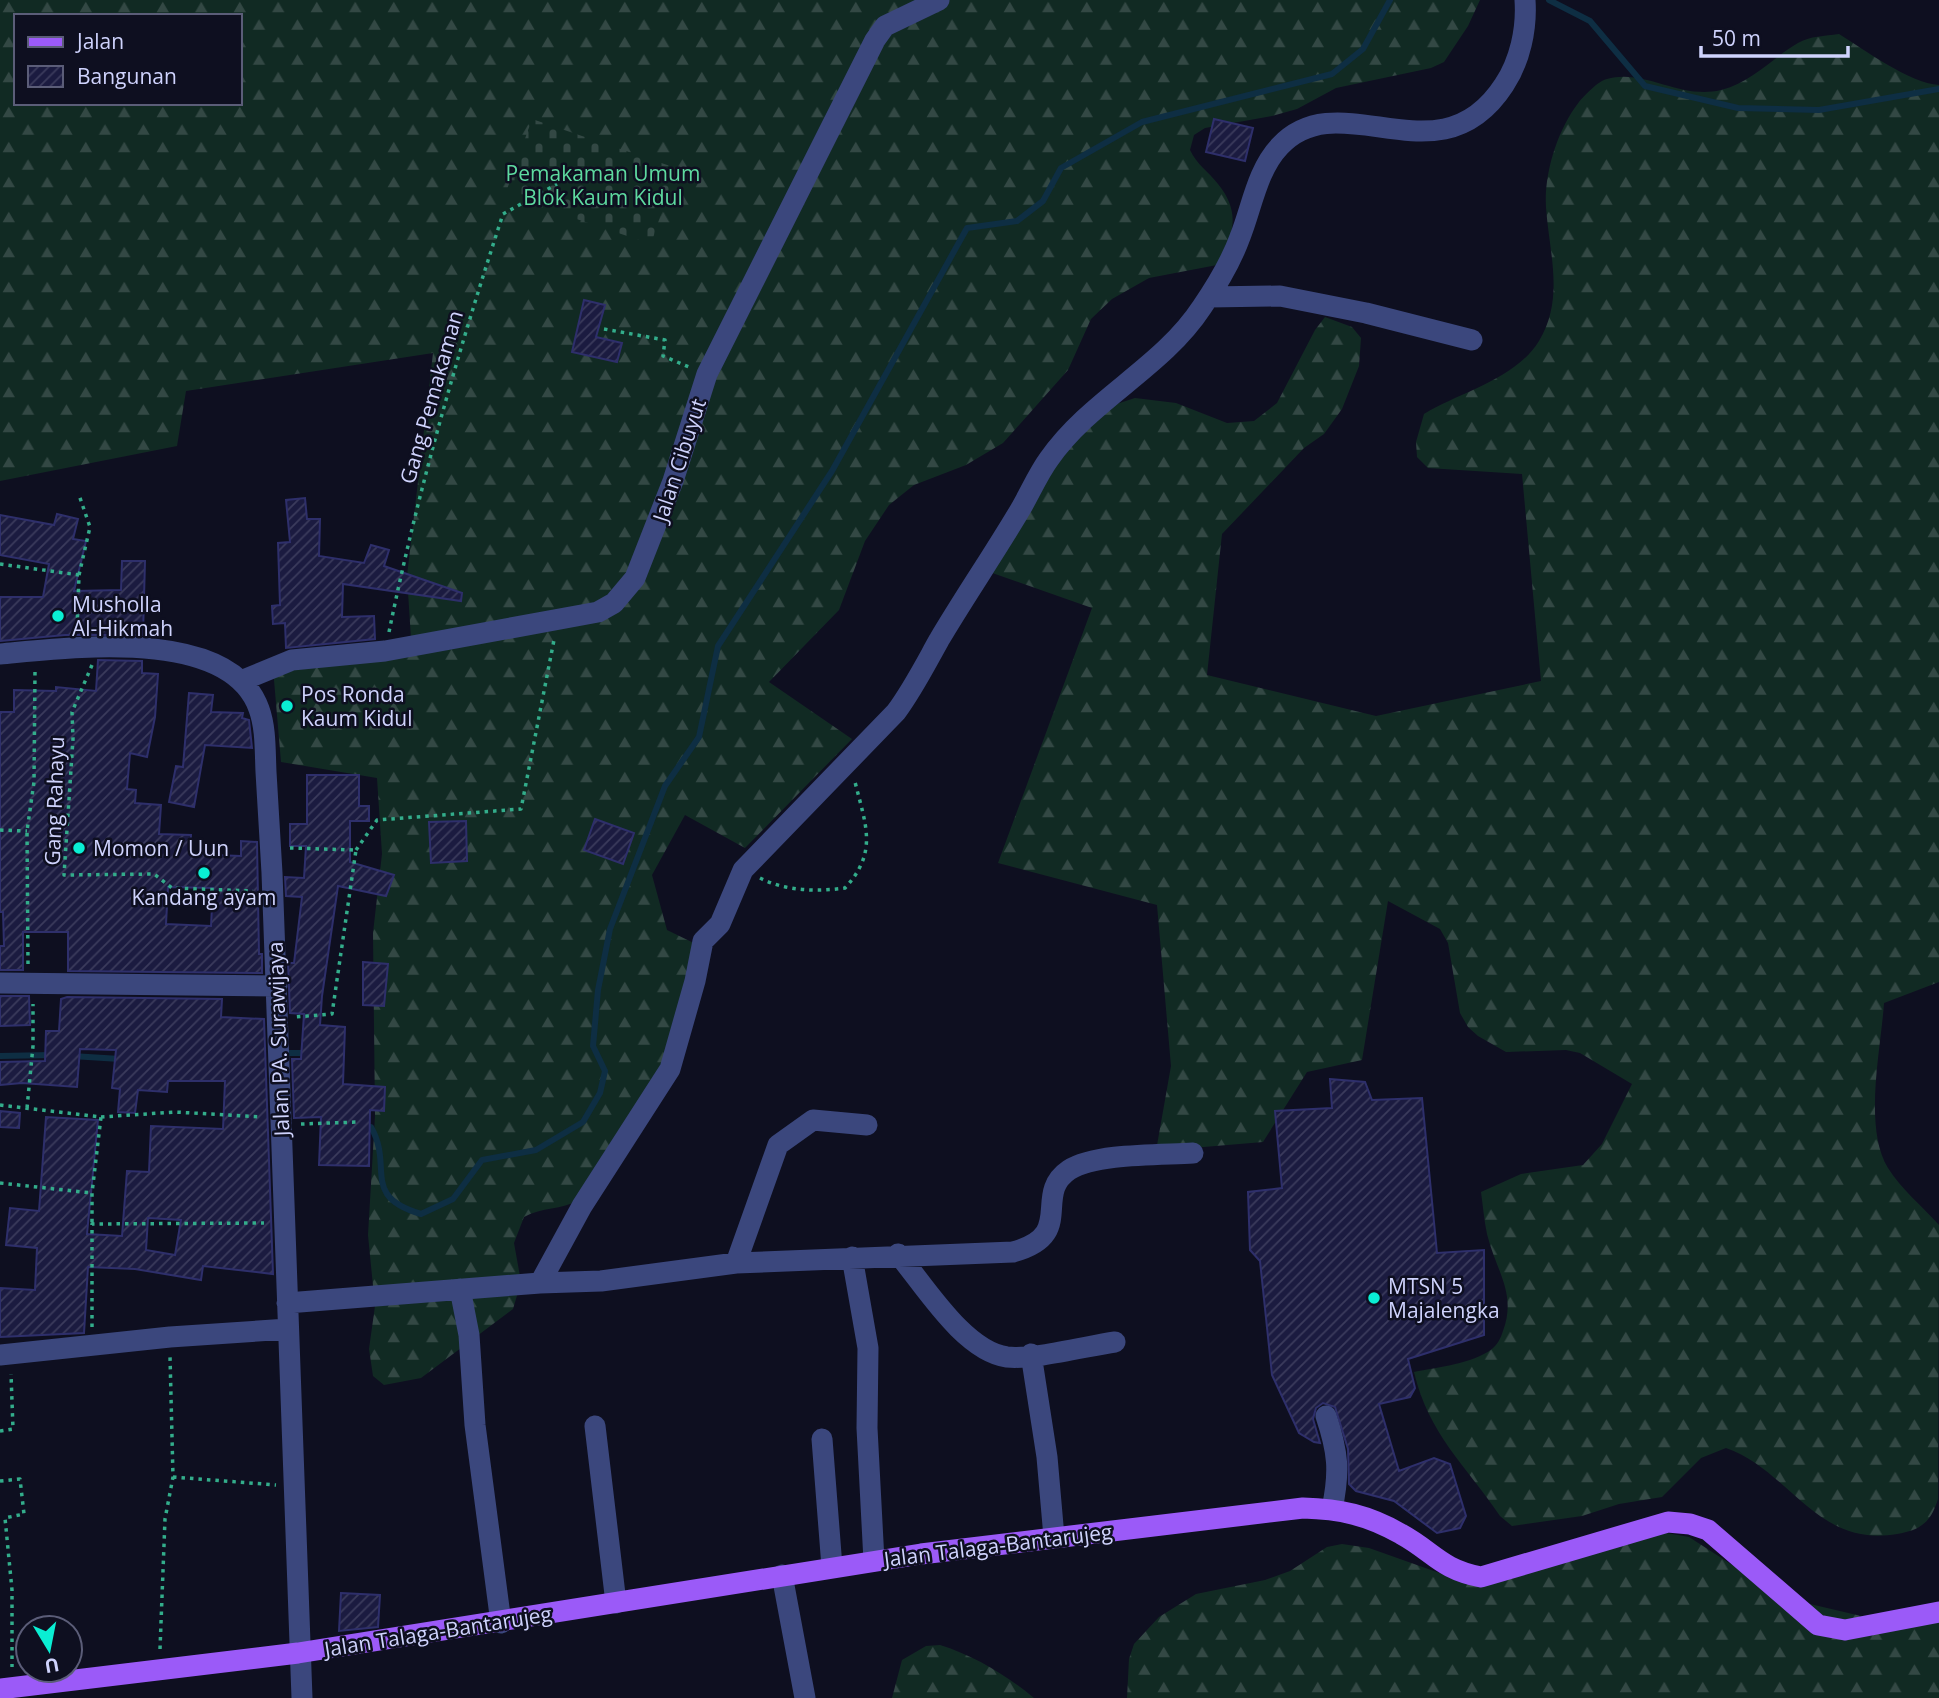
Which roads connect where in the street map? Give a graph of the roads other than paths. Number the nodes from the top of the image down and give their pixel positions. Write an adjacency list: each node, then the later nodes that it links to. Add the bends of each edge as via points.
1 (939, 0): 6 (street, Jalan Cibuyut, via 885,26 875,40 707,374 659,519 635,578 614,603 598,612 385,651 292,660)
2 (1525, 0): 3 (street, via 1527,24 1510,76 1491,106 1467,122 1427,131 1326,122 1287,139 1265,166 1231,259)
3 (1209, 297): 4 (street, via 1280,296); 14 (street, via 1186,331 1049,458 916,685 887,722 744,870 720,924 703,941 670,1069 582,1206)
4 (1472, 340)
5 (0, 654): 6 (street, Jalan PA. Surawijaya, via 86,648 192,654)
6 (241, 681): 8 (street, Jalan PA. Surawijaya, via 260,710 264,736)
7 (0, 984): 8 (street)
8 (276, 986): 16 (street, Jalan PA. Surawijaya)
9 (867, 1125): 13 (street, via 813,1120 778,1146)
10 (1193, 1153): 11 (street, via 1092,1162 1069,1170 1054,1189 1048,1230 1035,1246 1013,1252)
11 (898, 1254): 12 (street); 19 (street, via 964,1335 988,1352 1009,1357)
12 (852, 1257): 13 (street); 26 (street, via 868,1348)
13 (736, 1263): 14 (street, via 601,1281)
14 (540, 1283): 15 (street)
15 (460, 1289): 16 (street); 31 (street)
16 (287, 1303): 17 (street, Jalan PA. Surawijaya)
17 (288, 1329): 20 (street); 32 (street, Jalan PA. Surawijaya)
18 (1115, 1342): 19 (street)
19 (1031, 1354): 25 (street)
20 (5, 1355)
21 (1326, 1416): 24 (street, via 1338,1451)
22 (595, 1426): 29 (street)
23 (822, 1438): 27 (street)
24 (1332, 1509): 25 (main road, Jalan Talaga-Bantarujeg, via 1303,1508); 30 (main road, Jalan Talaga-Bantarujeg, via 1361,1515 1403,1535 1450,1570 1481,1577 1668,1522 1690,1524 1708,1530 1818,1625 1831,1630)
25 (1054, 1537): 26 (main road, Jalan Talaga-Bantarujeg)
26 (874, 1561): 27 (main road, Jalan Talaga-Bantarujeg)
27 (832, 1567): 28 (main road, Jalan Talaga-Bantarujeg)
28 (782, 1575): 29 (main road, Jalan Talaga-Bantarujeg); 35 (street)
29 (616, 1603): 31 (main road, Jalan Talaga-Bantarujeg)
30 (1939, 1612)
31 (501, 1623): 32 (main road, Jalan Talaga-Bantarujeg)
32 (298, 1653): 33 (main road, Jalan Talaga-Bantarujeg); 34 (street, Jalan PA. Surawijaya)
33 (6, 1688)
34 (302, 1698)
35 (805, 1698)

